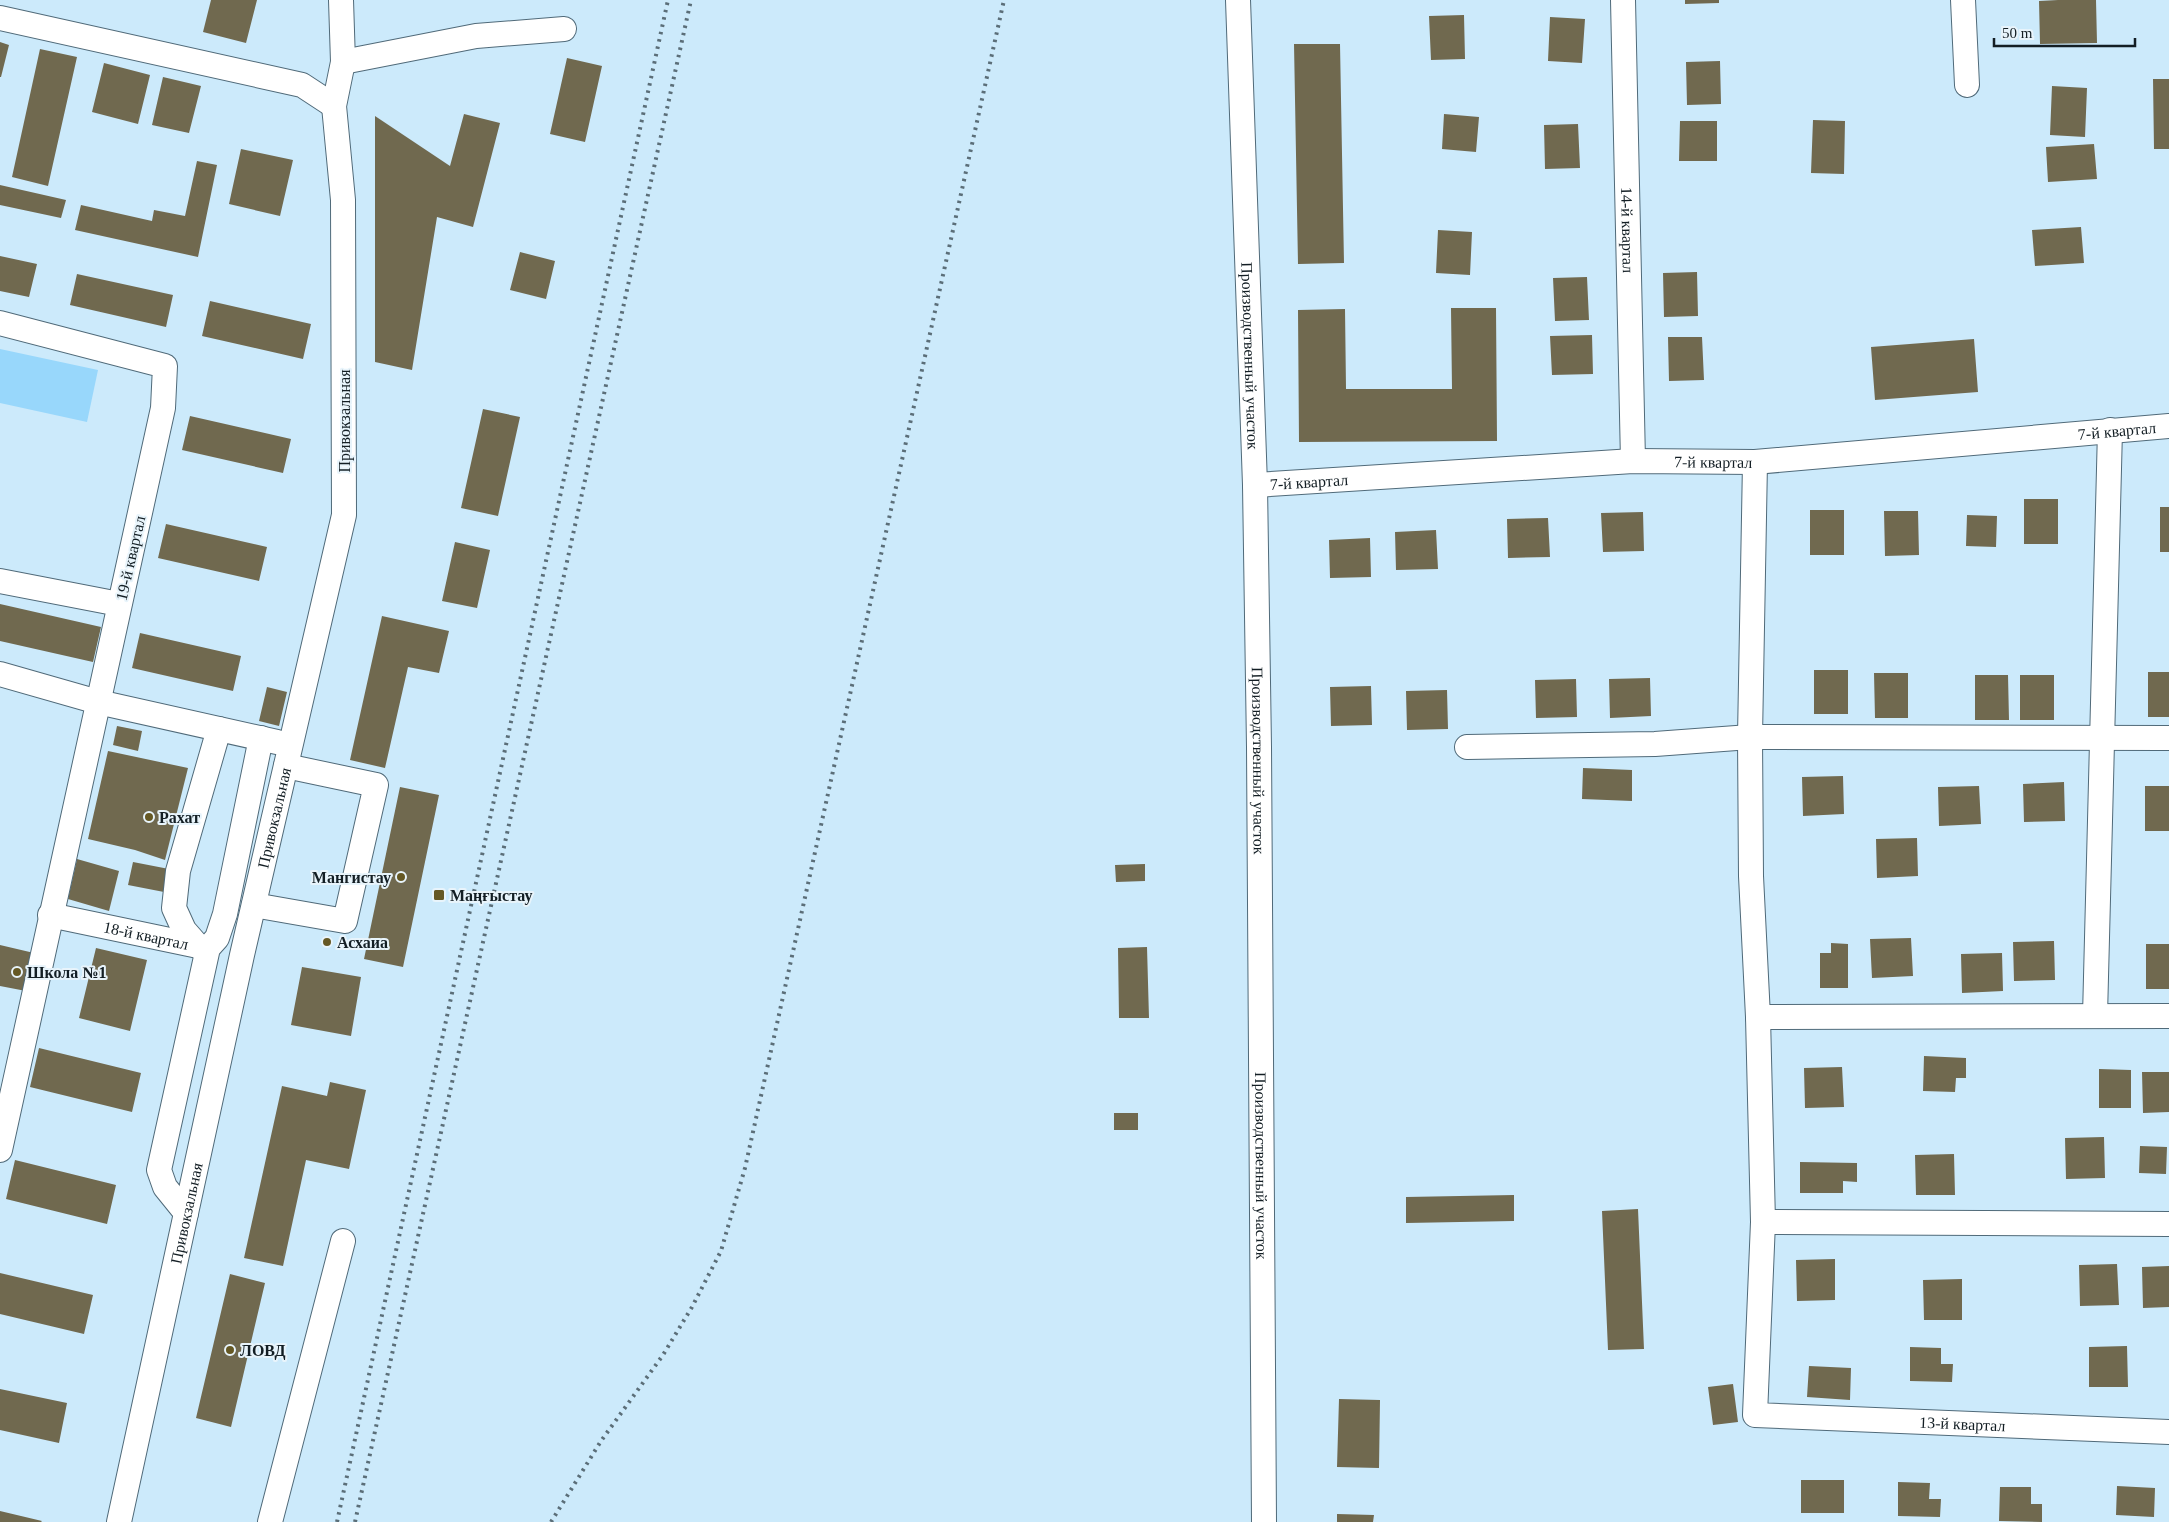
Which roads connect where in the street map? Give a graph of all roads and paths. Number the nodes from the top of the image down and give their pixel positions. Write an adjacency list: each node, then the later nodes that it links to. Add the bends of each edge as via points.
1 (341, 0): 7 (street, Привокзальная)
2 (1238, 0): 15 (street, Производственный участок)
3 (1622, 0): 13 (street, 14-й квартал)
4 (1964, 0): 8 (street)
5 (0, 18): 9 (street, via 302,85)
6 (564, 29): 7 (street, via 476,36)
7 (343, 62): 9 (street, Привокзальная)
8 (1967, 85)
9 (334, 106): 26 (street, Привокзальная, via 343,200 344,515)
10 (0, 323): 17 (street, 19-й квартал, via 166,366 163,408)
11 (2169, 426): 12 (street, 7-й квартал)
12 (2110, 430): 14 (street, 7-й квартал); 24 (street)
13 (1633, 461): 14 (street, 7-й квартал); 15 (street, 7-й квартал)
14 (1755, 462): 21 (street)
15 (1255, 485): 42 (street, Производственный участок)
16 (0, 581): 17 (street)
17 (119, 604): 19 (street, 19-й квартал)
18 (0, 674): 19 (street)
19 (98, 702): 20 (street); 28 (street, 19-й квартал)
20 (219, 729): 22 (street); 29 (street, via 178,871 174,908 184,930)
21 (1750, 737): 24 (street); 25 (street, via 1655,744); 33 (street, via 1751,876)
22 (261, 738): 26 (street); 29 (street, via 225,914 217,938)
23 (2169, 738): 24 (street)
24 (2102, 739): 31 (street)
25 (1467, 747)
26 (288, 755): 27 (street, Привокзальная); 27 (street, via 376,785 345,921)
27 (254, 905): 30 (street, Привокзальная)
28 (50, 915): 29 (street, 18-й квартал); 34 (street, 19-й квартал)
29 (203, 947): 30 (street, 18-й квартал); 35 (street, via 159,1170 165,1187)
30 (242, 955): 35 (street, Привокзальная)
31 (2095, 1016): 32 (street); 33 (street)
32 (2169, 1016)
33 (1758, 1017): 36 (street)
34 (0, 1150)
35 (186, 1214): 40 (street, Привокзальная)
36 (1763, 1222): 37 (street); 39 (street, 13-й квартал, via 1755,1415)
37 (2169, 1224)
38 (343, 1241): 41 (street)
39 (2169, 1432)
40 (119, 1522)
41 (270, 1522)
42 (1264, 1522)

